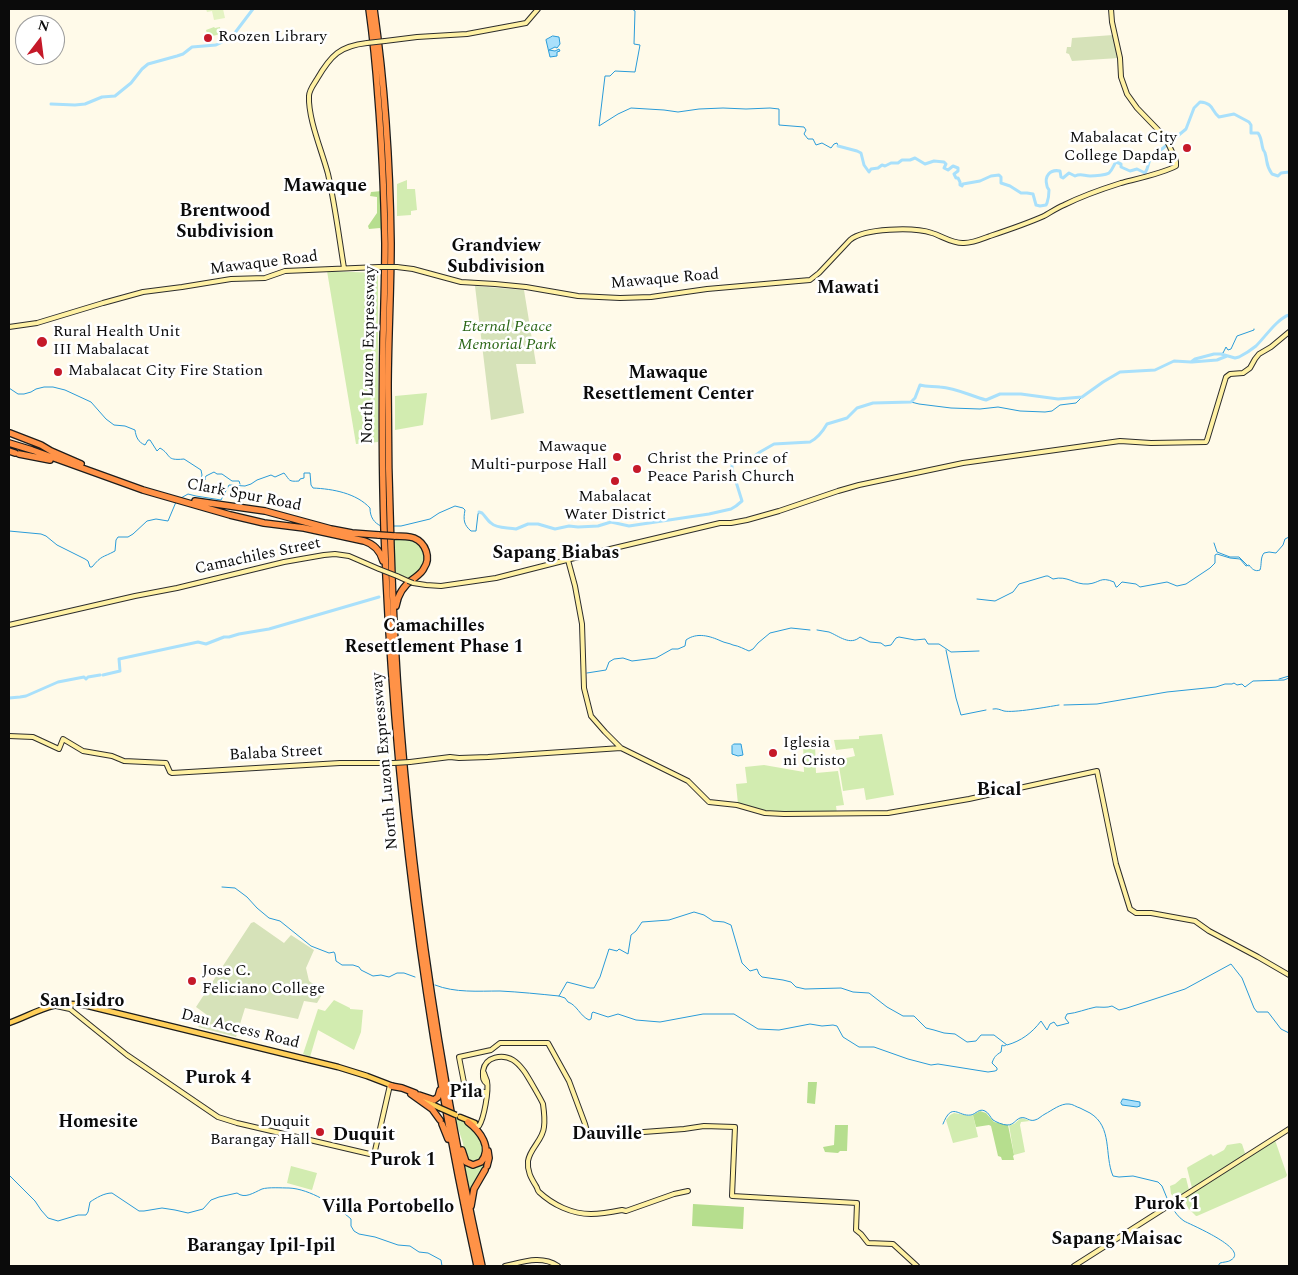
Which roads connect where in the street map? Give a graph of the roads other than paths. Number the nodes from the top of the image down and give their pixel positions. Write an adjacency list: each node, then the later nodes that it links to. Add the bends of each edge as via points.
1 (369, 9): 15 (highway, North Luzon Expressway, via 384,193 383,435)
2 (374, 9): 15 (highway, North Luzon Expressway, via 390,193)
3 (538, 9): 5 (street, bridge, via 526,23 475,33 355,44 334,55 321,72 309,94 310,108 333,199)
4 (1111, 9): 5 (street, Mawaque Road, bridge, via 1127,94 1169,144 1175,166 1114,185 1025,224 969,243 912,230 873,231 850,240 810,280 620,298 461,282 397,267)
5 (344, 268): 6 (street, Mawaque Road, via 285,271 265,278 231,279 143,292 37,323)
6 (9, 326)
7 (1289, 332): 19 (street, Camachiles Street, via 1259,354 1250,368 1226,377 1206,442 1120,441 963,463 859,485 738,522)
8 (10, 433): 11 (highway)
9 (9, 442): 11 (highway, Clark Spur Road); 12 (highway, Clark Spur Road)
10 (14, 453): 12 (highway)
11 (95, 470): 13 (highway, Clark Spur Road)
12 (112, 479): 13 (highway, Clark Spur Road)
13 (181, 499): 14 (highway, Clark Spur Road); 16 (highway, Clark Spur Road)
14 (267, 512): 16 (highway, via 272,519); 18 (highway, Clark Spur Road, via 340,531)
15 (387, 520): 18 (highway, North Luzon Expressway)
16 (264, 523): 17 (highway, Clark Spur Road)
17 (304, 528): 18 (highway, via 346,535); 20 (highway, Clark Spur Road, via 371,544 382,555)
18 (387, 536): 20 (highway, North Luzon Expressway); 21 (highway, North Luzon Expressway); 21 (highway, Clark Spur Road, via 414,538 423,544 428,556 421,573 402,589 396,601)
19 (568, 560): 22 (street, Camachiles Street, bridge, via 496,578 436,586 410,582 345,555 324,555); 24 (street, via 582,624 584,688 588,708 595,721)
20 (386, 575): 28 (highway, North Luzon Expressway, via 392,688 406,834)
21 (394, 618): 32 (highway, North Luzon Expressway, via 400,720 416,878 432,999)
22 (9, 625)
23 (9, 736): 24 (street, Balaba Street, bridge, via 33,738 57,749 63,739 83,751 119,760 166,763 172,773 394,763 450,757 488,758)
24 (621, 748): 25 (street, via 688,781 709,802 784,814 888,813 1097,771 1116,866 1130,909 1136,913 1195,921)
25 (1289, 975)
26 (54, 1005): 27 (main road, Dau Access Road); 29 (main road, Dau Access Road, via 79,1004 122,1014 338,1067); 29 (street, via 70,1009 127,1055 218,1117 266,1130 374,1154)
27 (9, 1023)
28 (440, 1080): 31 (highway, via 437,1099); 36 (highway, North Luzon Expressway)
29 (392, 1086): 31 (highway)
30 (487, 1093): 34 (street); 37 (street, via 483,1068 490,1059 511,1059 523,1070 539,1098 544,1127 531,1151 530,1176 536,1187 559,1206 590,1214 626,1211); 43 (street, via 466,1094 459,1057 491,1050 500,1043 548,1044 569,1081 589,1138 704,1126 735,1127 732,1196 858,1203 856,1230 868,1243 893,1244)
31 (415, 1094): 32 (main road, bridge); 36 (highway, via 441,1122)
32 (456, 1117): 33 (main road); 33 (highway, via 466,1162 473,1165 482,1161 486,1153 485,1144 478,1130); 34 (main road); 38 (highway, North Luzon Expressway)
33 (468, 1122): 34 (street)
34 (479, 1126): 38 (highway, via 485,1136 489,1156 474,1191)
35 (1289, 1129): 44 (street)
36 (454, 1156): 39 (highway, North Luzon Expressway)
37 (688, 1191)
38 (471, 1216): 40 (highway, North Luzon Expressway)
39 (476, 1266)
40 (482, 1266)
41 (505, 1266): 42 (street, via 539,1260)
42 (558, 1266)
43 (917, 1266)
44 (1074, 1266)

